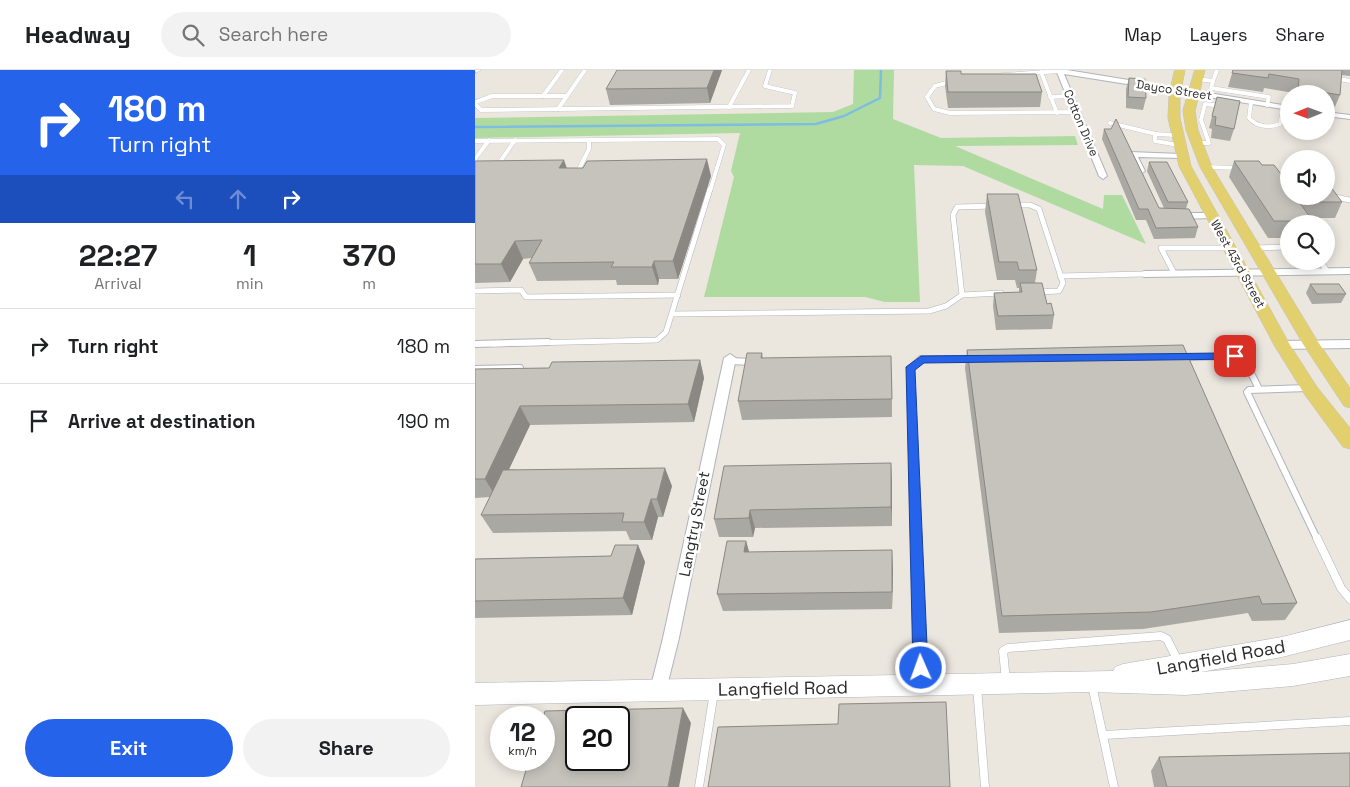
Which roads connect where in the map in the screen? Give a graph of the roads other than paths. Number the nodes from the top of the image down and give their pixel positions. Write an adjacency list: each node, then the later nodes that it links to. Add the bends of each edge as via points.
1 (562, 70): 16 (lane)
2 (585, 70): 17 (lane)
3 (749, 70): 24 (lane, via 745,84 736,92)
4 (770, 70): 24 (lane, via 765,86 795,93 792,106)
5 (1180, 70): 15 (main road, West 43rd Street)
6 (1217, 70): 13 (lane)
7 (1059, 71): 8 (lane); 15 (street, Dayco Street); 18 (street, Cotton Drive)
8 (1041, 72): 9 (lane); 19 (lane)
9 (993, 76)
10 (1325, 77): 14 (lane)
11 (964, 80): 28 (lane, via 935,86 927,97 934,109 950,113)
12 (1196, 81): 13 (lane); 15 (street, Dayco Street); 22 (street, Dayco Street); 38 (main road, West 43rd Street, via 1189,111)
13 (1213, 81): 23 (lane, via 1211,88 1269,97)
14 (1350, 81)
15 (1174, 90): 39 (main road, West 43rd Street, via 1172,107)
16 (543, 96): 17 (lane); 21 (lane, via 492,96)
17 (567, 96): 26 (lane)
18 (1070, 96): 19 (lane); 27 (street, Cotton Drive)
19 (1050, 97): 28 (lane)
20 (1251, 102): 22 (street, Dayco Street); 23 (street, Dayco Street); 32 (lane, via 1249,118 1256,124)
21 (475, 103): 26 (lane, via 481,110)
22 (1233, 104): 38 (lane, via 1205,104 1201,120 1209,143)
23 (1267, 104): 25 (street, Dayco Street)
24 (729, 107): 26 (lane)
25 (1280, 107)
26 (558, 109)
27 (1076, 112): 28 (lane); 45 (street, Cotton Drive)
28 (1057, 113)
29 (1335, 115): 30 (street)
30 (1350, 117)
31 (1110, 123): 33 (lane)
32 (1280, 124)
33 (1156, 134): 39 (lane); 39 (lane, via 1155,141)
34 (475, 140): 35 (lane)
35 (489, 140): 36 (lane); 40 (lane)
36 (515, 140): 37 (lane); 42 (lane)
37 (589, 140): 44 (lane, via 589,149); 64 (lane, via 718,139 724,145)
38 (1197, 143): 41 (main road, West 43rd Street)
39 (1180, 150): 41 (main road); 46 (street, via 1133,154); 50 (main road, West 43rd Street)
40 (475, 159)
41 (1206, 166): 43 (lane); 53 (main road, West 43rd Street)
42 (494, 169)
43 (1251, 169)
44 (577, 174)
45 (1103, 176)
46 (1145, 180)
47 (1335, 197): 48 (lane)
48 (1350, 200)
49 (1169, 216): 50 (street)
50 (1211, 216): 52 (main road, West 43rd Street)
51 (1280, 247): 53 (lane)
52 (1229, 248): 56 (main road, West 43rd Street); 58 (lane, via 1161,248)
53 (1254, 248): 57 (main road, West 43rd Street)
54 (1327, 271): 55 (street); 57 (street)
55 (1350, 271)
56 (1241, 272): 57 (street); 58 (street); 70 (main road, West 43rd Street)
57 (1268, 272): 68 (main road, West 43rd Street)
58 (1173, 273): 59 (street)
59 (1144, 274): 60 (lane)
60 (1060, 276): 62 (lane, via 1063,283 1059,290); 65 (lane, via 1039,209 1030,205 957,207 953,215)
61 (475, 291): 64 (lane, via 521,290 526,297)
62 (1030, 292)
63 (1010, 293): 65 (lane)
64 (678, 295): 66 (lane)
65 (962, 295): 66 (lane, via 929,311)
66 (672, 314): 67 (lane, via 666,332 657,340)
67 (475, 344)
68 (1311, 344): 69 (street); 70 (street); 79 (main road, West 43rd Street)
69 (1350, 344)
70 (1282, 345): 77 (main road, West 43rd Street)
71 (1176, 357): 78 (lane, via 1235,356 1248,367)
72 (730, 359): 74 (lane); 90 (street, Langtry Street)
73 (980, 359): 88 (lane, via 921,360 910,369)
74 (756, 362)
75 (520, 368): 76 (lane)
76 (475, 369)
77 (1309, 388): 78 (lane); 80 (main road, West 43rd Street)
78 (1259, 389): 81 (lane, via 1247,392 1341,588)
79 (1350, 402)
80 (1350, 442)
81 (1350, 599)
82 (1350, 630): 83 (street, Langfield Road, via 1282,647)
83 (1180, 664): 85 (street, Langfield Road); 86 (lane, via 1167,639 1161,636 1008,648 1003,651)
84 (1350, 664): 85 (street, Langfield Road, via 1293,675 1186,684)
85 (1091, 681): 86 (street, Langfield Road); 93 (lane)
86 (1006, 683): 87 (street, Langfield Road)
87 (977, 684): 88 (street, Langfield Road); 95 (lane)
88 (921, 685): 89 (street, Langfield Road)
89 (715, 689): 90 (street, Langfield Road); 94 (lane)
90 (658, 690): 91 (street, Langfield Road)
91 (475, 694)
92 (1350, 721): 93 (lane)
93 (1104, 735): 96 (lane)
94 (699, 787)
95 (985, 787)
96 (1115, 787)

